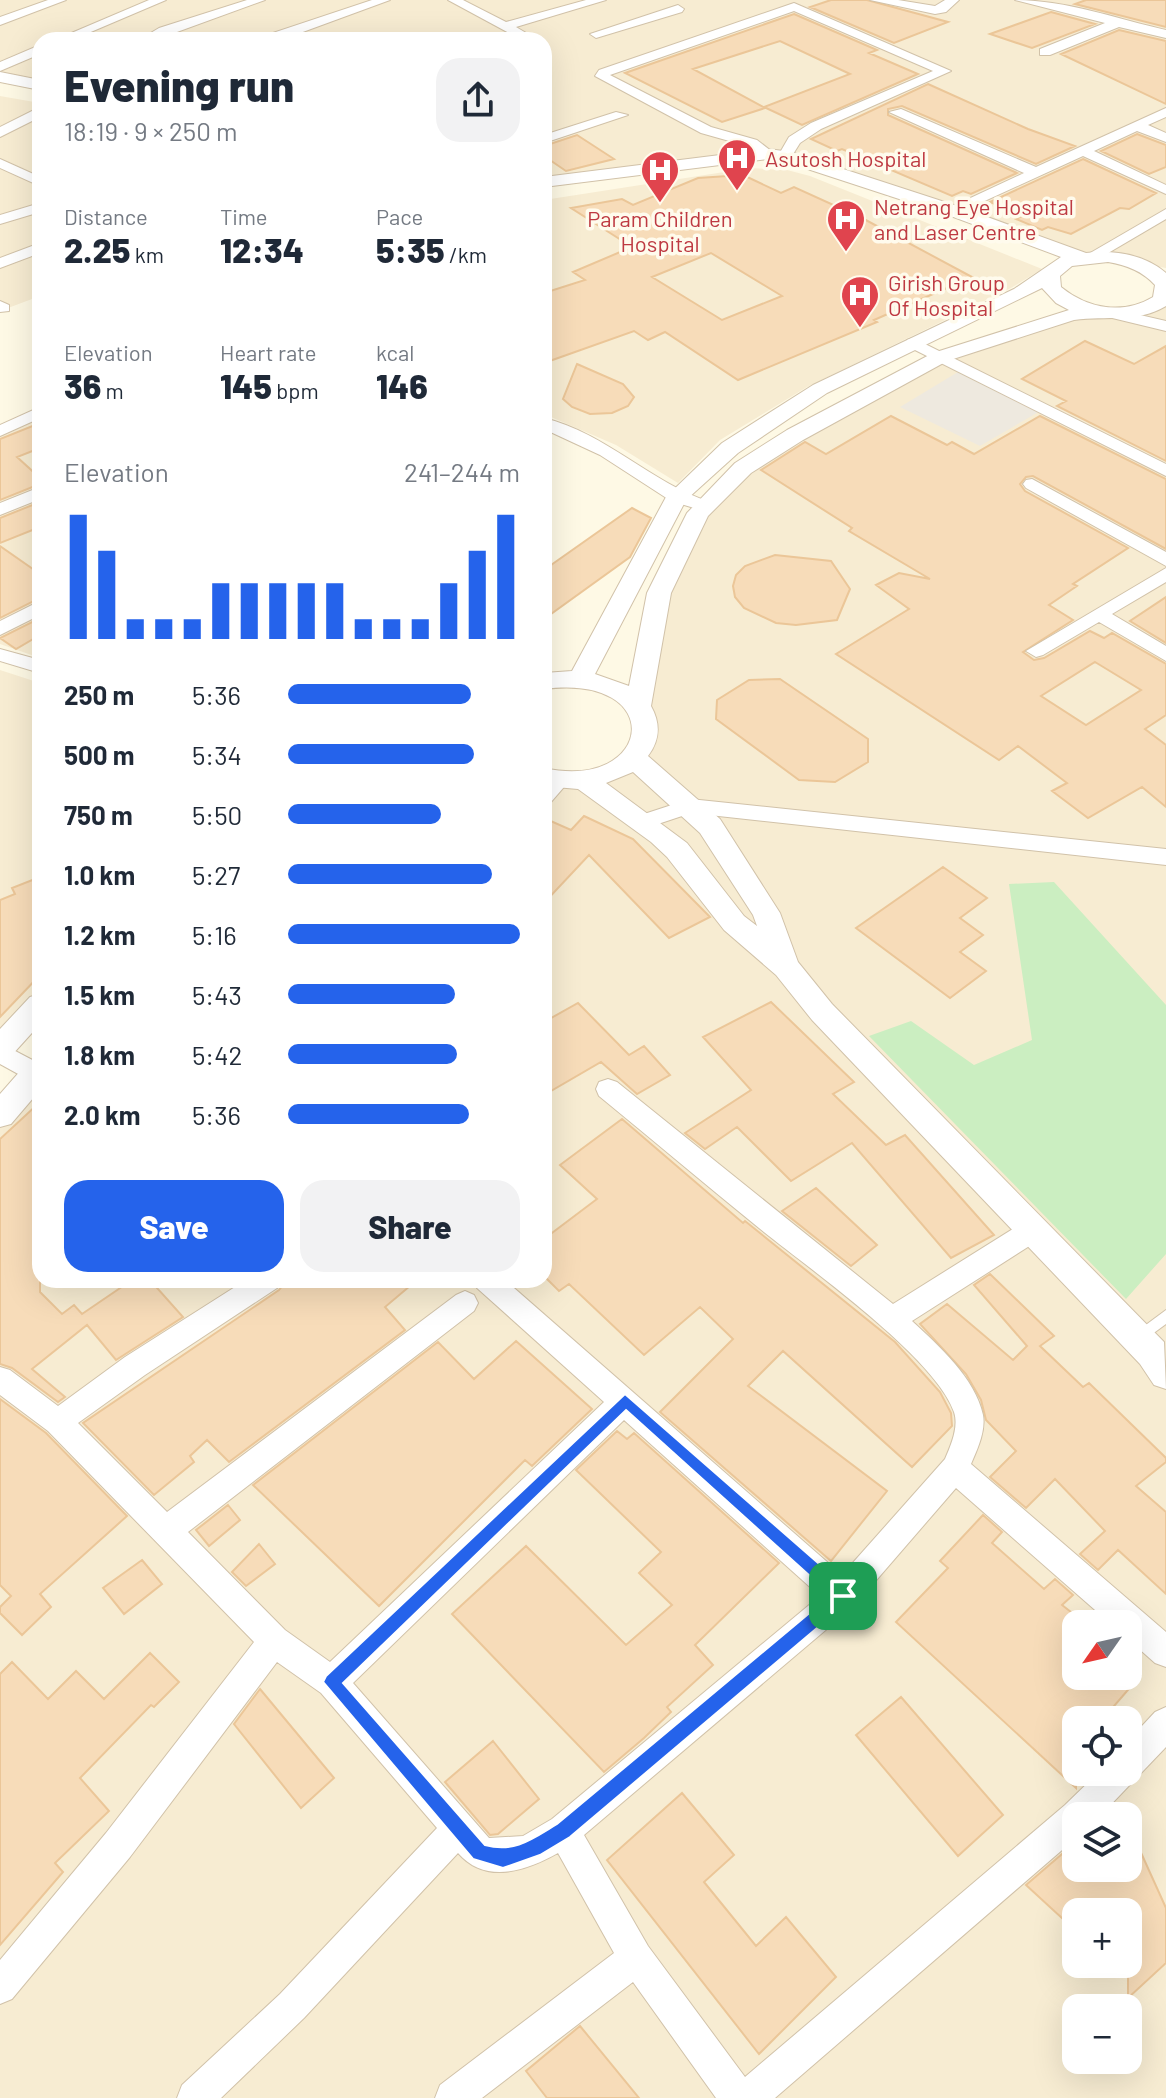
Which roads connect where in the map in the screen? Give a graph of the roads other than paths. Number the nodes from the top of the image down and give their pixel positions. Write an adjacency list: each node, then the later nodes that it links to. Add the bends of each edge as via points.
1 (60, 0): 13 (street)
2 (160, 0): 16 (street)
3 (259, 0): 17 (street)
4 (384, 0): 18 (street)
5 (454, 0): 12 (street)
6 (491, 0): 12 (street)
7 (600, 0): 15 (street)
8 (661, 0): 20 (street, via 684,12)
9 (876, 0): 10 (street, via 935,10)
10 (953, 0)
11 (1021, 0): 14 (street)
12 (469, 8): 15 (street)
13 (0, 21)
14 (1120, 22): 21 (street); 22 (street)
15 (505, 26): 19 (street)
16 (81, 32)
17 (161, 32)
18 (291, 32)
19 (517, 32)
20 (596, 34)
21 (1166, 34)
22 (1045, 52)
23 (32, 53): 24 (street)
24 (0, 67)
25 (0, 77): 26 (street)
26 (32, 83)
27 (0, 94): 28 (street)
28 (32, 100)
29 (896, 112): 40 (street)
30 (1166, 112): 33 (street)
31 (32, 115): 34 (street)
32 (621, 115): 35 (street)
33 (1138, 126): 36 (street); 37 (street)
34 (0, 133)
35 (552, 137)
36 (1166, 138)
37 (1085, 152): 40 (street); 45 (street)
38 (776, 155): 38 (street, via 706,130 602,76 794,7 944,71 816,126); 44 (street); 47 (street)
39 (0, 163): 41 (street)
40 (1037, 173): 47 (street)
41 (23, 174): 42 (street); 43 (street)
42 (32, 178)
43 (0, 181)
44 (552, 181)
45 (1166, 190)
46 (552, 195): 51 (street, via 769,166 813,175)
47 (954, 211): 52 (street)
48 (1166, 213): 52 (street)
49 (32, 217): 50 (street)
50 (17, 237): 53 (street)
51 (980, 241)
52 (1086, 256): 54 (street); 55 (street, via 1123,259)
53 (0, 263)
54 (1047, 269): 57 (street, via 1059,296); 59 (street, via 1021,293)
55 (1158, 270): 56 (street, via 1165,284)
56 (1164, 301): 57 (street, via 1142,311)
57 (1102, 312): 58 (street); 60 (street, via 1071,315)
58 (1166, 326)
59 (913, 343): 60 (street); 67 (street, via 783,411 730,448)
60 (940, 357): 64 (street); 68 (street, via 795,435 743,468)
61 (32, 416): 63 (street)
62 (552, 427): 67 (street, via 606,451)
63 (0, 431)
64 (1166, 471)
65 (1032, 484): 70 (street)
66 (32, 496): 69 (street)
67 (677, 497): 68 (street); 79 (street)
68 (704, 506): 81 (street, via 659,593)
69 (0, 510)
70 (1166, 560)
71 (1166, 574): 73 (street)
72 (32, 611): 74 (street)
73 (1099, 614): 75 (street); 77 (street)
74 (0, 629)
75 (1036, 651)
76 (0, 655): 78 (street)
77 (1166, 655)
78 (32, 665)
79 (580, 679): 80 (street); 81 (street, via 614,688)
80 (552, 681)
81 (638, 707): 82 (street, via 646,732)
82 (633, 757): 83 (street, via 620,768); 84 (street)
83 (557, 784): 85 (street)
84 (690, 806): 85 (street); 86 (street); 87 (street, via 727,849 766,913)
85 (643, 822): 87 (street, via 677,850 734,923)
86 (1166, 857)
87 (786, 967): 94 (street, via 822,1012)
88 (32, 1014): 89 (street)
89 (0, 1050): 90 (street)
90 (32, 1069)
91 (32, 1081): 93 (street)
92 (608, 1089): 99 (street)
93 (0, 1115)
94 (1033, 1230): 99 (street); 100 (street)
95 (256, 1288): 104 (street)
96 (495, 1288): 103 (street)
97 (465, 1303): 106 (street)
98 (1166, 1316): 100 (lane)
99 (891, 1320): 105 (street, via 961,1396 969,1416 966,1443)
100 (1138, 1339): 101 (street)
101 (1166, 1374)
102 (0, 1379): 104 (street)
103 (625, 1400): 107 (street); 110 (street)
104 (58, 1422): 106 (street)
105 (955, 1468): 107 (street); 109 (street)
106 (166, 1531): 108 (street)
107 (843, 1596): 117 (street)
108 (274, 1641): 110 (street); 119 (street, via 118,1845)
109 (1166, 1652)
110 (332, 1682): 116 (street)
111 (1166, 1723): 112 (street)
112 (1142, 1750)
113 (1107, 1786): 114 (street)
114 (1091, 1802)
115 (1062, 1828): 123 (street)
116 (457, 1830): 117 (street, via 480,1853 503,1859); 120 (street, via 292,2006)
117 (564, 1831): 118 (street)
118 (636, 1958): 121 (street); 122 (street)
119 (0, 1987)
120 (195, 2098)
121 (453, 2098)
122 (738, 2098)
123 (748, 2098)

